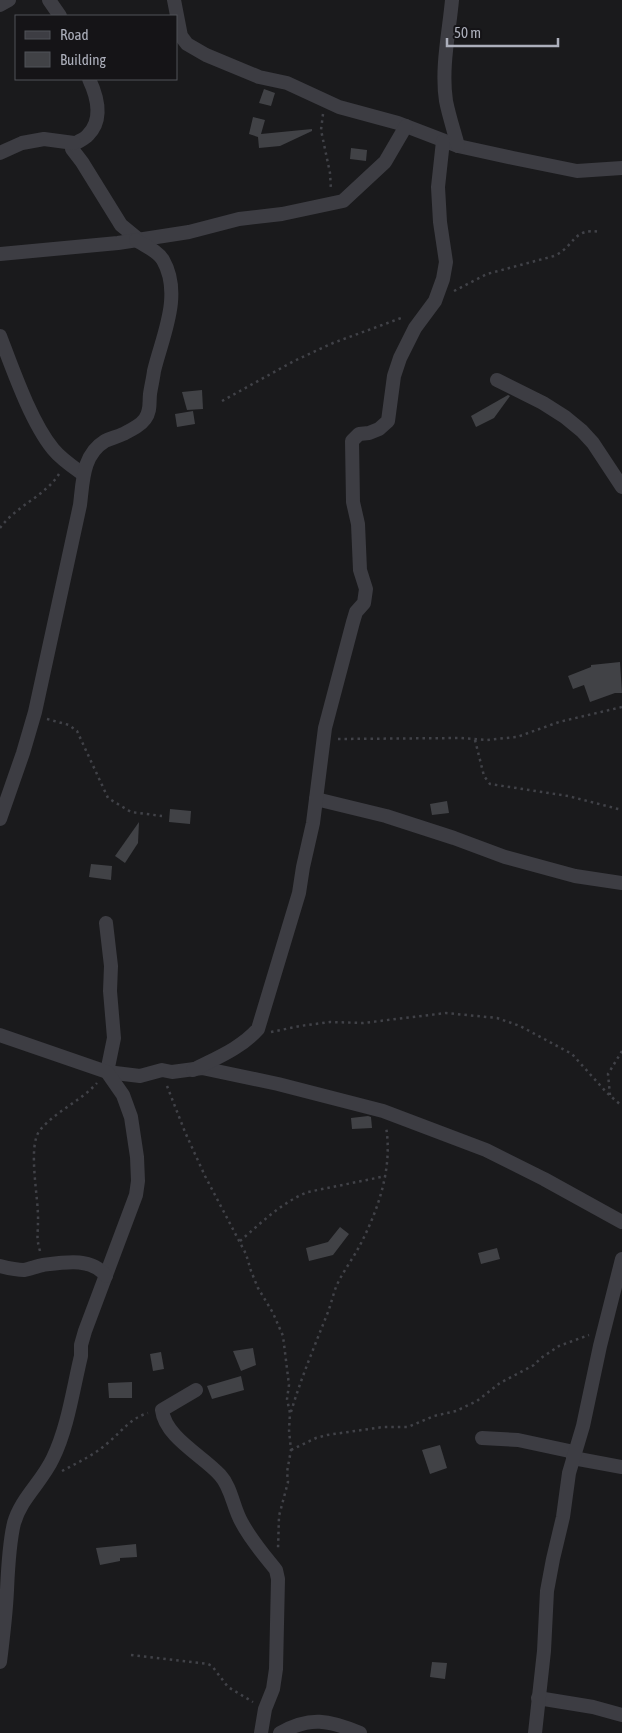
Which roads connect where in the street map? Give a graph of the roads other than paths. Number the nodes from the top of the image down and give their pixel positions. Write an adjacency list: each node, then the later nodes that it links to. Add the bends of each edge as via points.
1 (9, 0): 5 (street)
2 (49, 0): 6 (street)
3 (174, 0): 7 (street)
4 (452, 0): 13 (street, via 445,85)
5 (0, 5)
6 (59, 15)
7 (177, 15)
8 (178, 21): 10 (street, via 181,36 187,44 206,55 258,77 287,83 339,108)
9 (90, 80): 12 (street, via 97,95 96,122 90,134)
10 (406, 126): 11 (street); 16 (street, via 385,162 343,201)
11 (443, 141): 13 (street); 22 (street, via 438,187 446,262 443,279 433,303 415,328 400,358 394,376 388,422 379,429 355,436 352,441 353,502 366,597 356,612 323,740)
12 (74, 143): 14 (street, via 44,139); 16 (street, via 72,149 121,225)
13 (458, 146): 15 (street, via 577,171)
14 (0, 153)
15 (622, 168)
16 (137, 240): 17 (street); 20 (street, via 163,260 171,292 148,414 138,426 99,446)
17 (0, 254)
18 (0, 336): 20 (street, via 36,421 53,449)
19 (497, 380): 21 (street, via 543,403 582,430)
20 (83, 474): 23 (street, via 78,514 34,717)
21 (622, 487)
22 (316, 799): 24 (street, via 386,816 505,858 575,876); 27 (street, via 300,893 258,1030 235,1049)
23 (0, 819)
24 (622, 883)
25 (106, 923): 28 (street, via 114,1038)
26 (0, 1035): 28 (street)
27 (193, 1070): 28 (street, via 162,1070 140,1076); 29 (street, via 202,1068 278,1084 383,1111 495,1154)
28 (107, 1072): 32 (street, via 131,1117 138,1182)
29 (622, 1222)
30 (622, 1259): 35 (street)
31 (0, 1266): 32 (street, via 24,1270 83,1262 100,1268)
32 (106, 1276): 37 (street, via 81,1345 60,1442 53,1460 23,1503 14,1523)
33 (196, 1390): 41 (street, via 162,1410 163,1418 175,1434 224,1478 242,1523 276,1570 278,1579 278,1653)
34 (482, 1438): 35 (street, via 518,1440)
35 (574, 1455): 36 (street); 38 (street, via 547,1591)
36 (622, 1467)
37 (0, 1662)
38 (538, 1698): 39 (street, via 593,1706); 40 (street)
39 (622, 1715)
40 (532, 1731)
41 (261, 1733)
42 (280, 1733): 43 (street, via 305,1722 319,1722)
43 (360, 1733)

